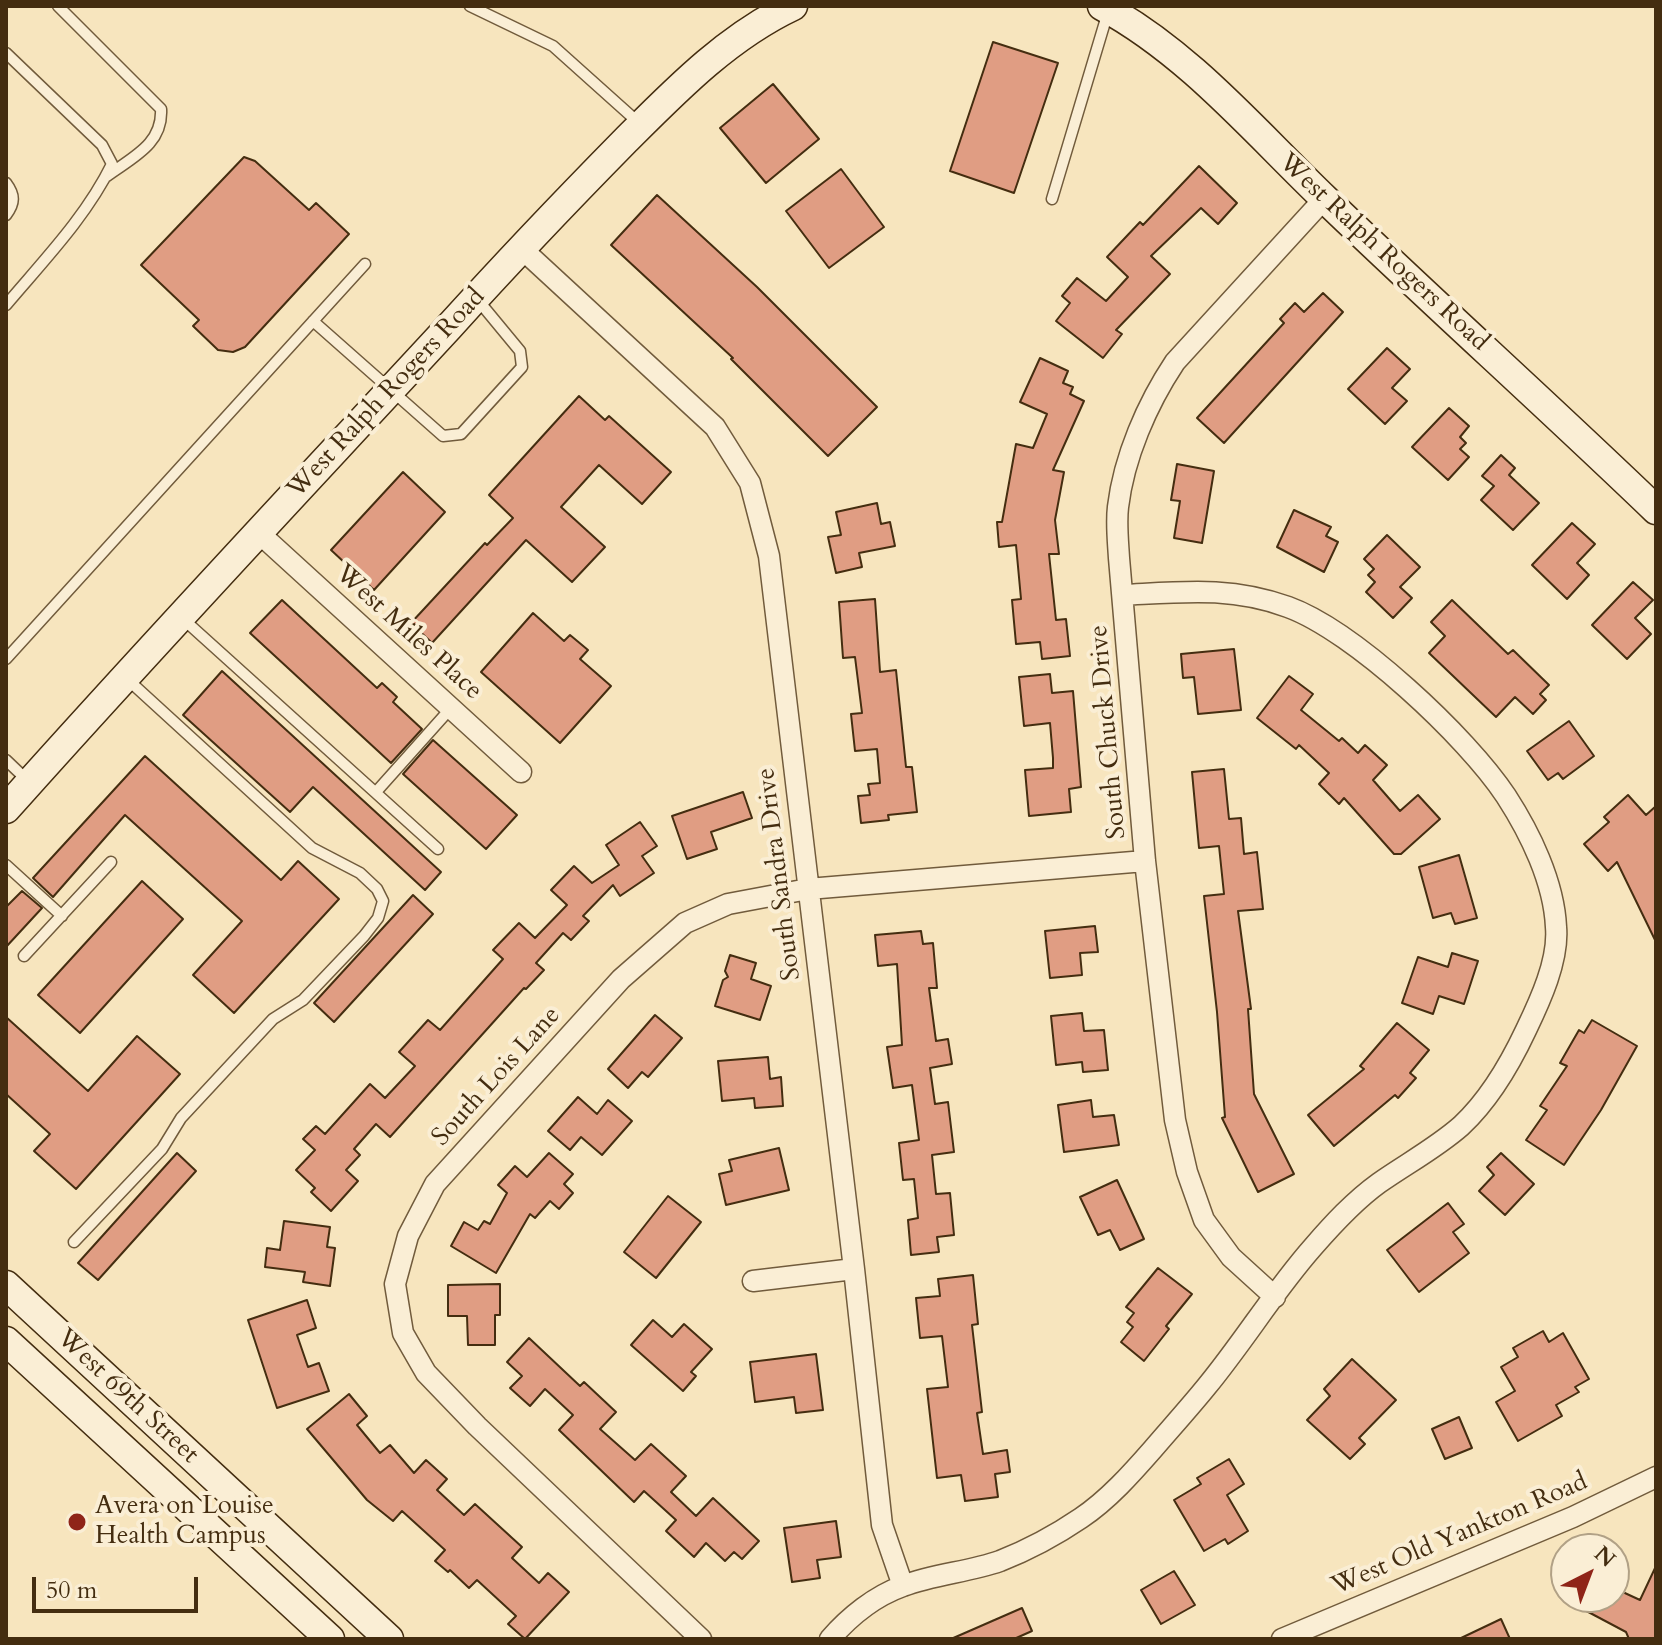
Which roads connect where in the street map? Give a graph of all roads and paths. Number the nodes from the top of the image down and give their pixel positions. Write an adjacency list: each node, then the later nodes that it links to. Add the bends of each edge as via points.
1 (58, 6): 7 (lane, via 161,109 162,125 155,138)
2 (470, 6): 6 (lane, via 553,46)
3 (793, 6): 6 (street, West Ralph Rogers Road, via 732,43)
4 (1105, 8): 9 (lane); 10 (street, West Ralph Rogers Road, via 1183,61)
5 (6, 53): 7 (lane, via 102,145 112,164)
6 (641, 125): 12 (street, West Ralph Rogers Road)
7 (106, 177): 15 (lane, via 77,221)
8 (6, 183): 11 (lane, via 14,202)
9 (1052, 199)
10 (1324, 199): 18 (street, West Ralph Rogers Road); 20 (street, South Chuck Drive, via 1159,386 1118,508)
11 (6, 215)
12 (521, 248): 14 (street, West Ralph Rogers Road); 34 (street, South Sandra Drive, via 715,427 750,483 769,556)
13 (365, 264): 16 (lane)
14 (476, 297): 17 (street, West Ralph Rogers Road); 17 (lane, via 520,351 522,367 461,434 443,436)
15 (6, 305)
16 (313, 321): 17 (lane); 22 (lane)
17 (389, 391): 19 (street, West Ralph Rogers Road)
18 (1656, 510)
19 (259, 533): 21 (street, West Ralph Rogers Road); 24 (street, West Miles Place)
20 (1123, 595): 31 (street, South Chuck Drive); 41 (street, via 1214,590 1290,607 1328,626 1396,679 1470,752 1504,793 1547,881 1557,929 1548,981 1495,1087 1462,1125 1343,1214)
21 (181, 617): 23 (street, West Ralph Rogers Road); 28 (lane)
22 (6, 659)
23 (124, 677): 27 (street, West Ralph Rogers Road); 37 (lane, via 312,848 360,873 383,901 364,936 303,1000 273,1019)
24 (451, 708): 26 (street, West Miles Place); 28 (lane)
25 (6, 760): 27 (lane)
26 (521, 772)
27 (30, 783): 29 (street, West Ralph Rogers Road)
28 (376, 792): 30 (lane)
29 (6, 809)
30 (438, 849)
31 (1145, 861): 34 (street, South Lois Lane); 41 (street, South Chuck Drive, via 1175,1120 1187,1172 1204,1220 1231,1257)
32 (111, 862): 35 (lane)
33 (6, 865): 35 (lane)
34 (808, 889): 38 (street, South Sandra Drive); 47 (street, South Lois Lane, via 728,904 685,923 621,979 435,1184 408,1236 395,1284 403,1333 426,1373)
35 (62, 916): 36 (lane)
36 (24, 956)
37 (74, 1242)
38 (854, 1269): 39 (street); 44 (street, South Sandra Drive, via 882,1525)
39 (753, 1281)
40 (6, 1285): 46 (street, West 69th Street)
41 (1275, 1297): 44 (street, via 1196,1399 1085,1516 998,1561)
42 (6, 1341): 45 (street, West 69th Street)
43 (1656, 1477): 49 (street, West Old Yankton Road)
44 (903, 1586): 48 (street, via 869,1604)
45 (318, 1632)
46 (389, 1639)
47 (701, 1639)
48 (830, 1639)
49 (1282, 1639)

